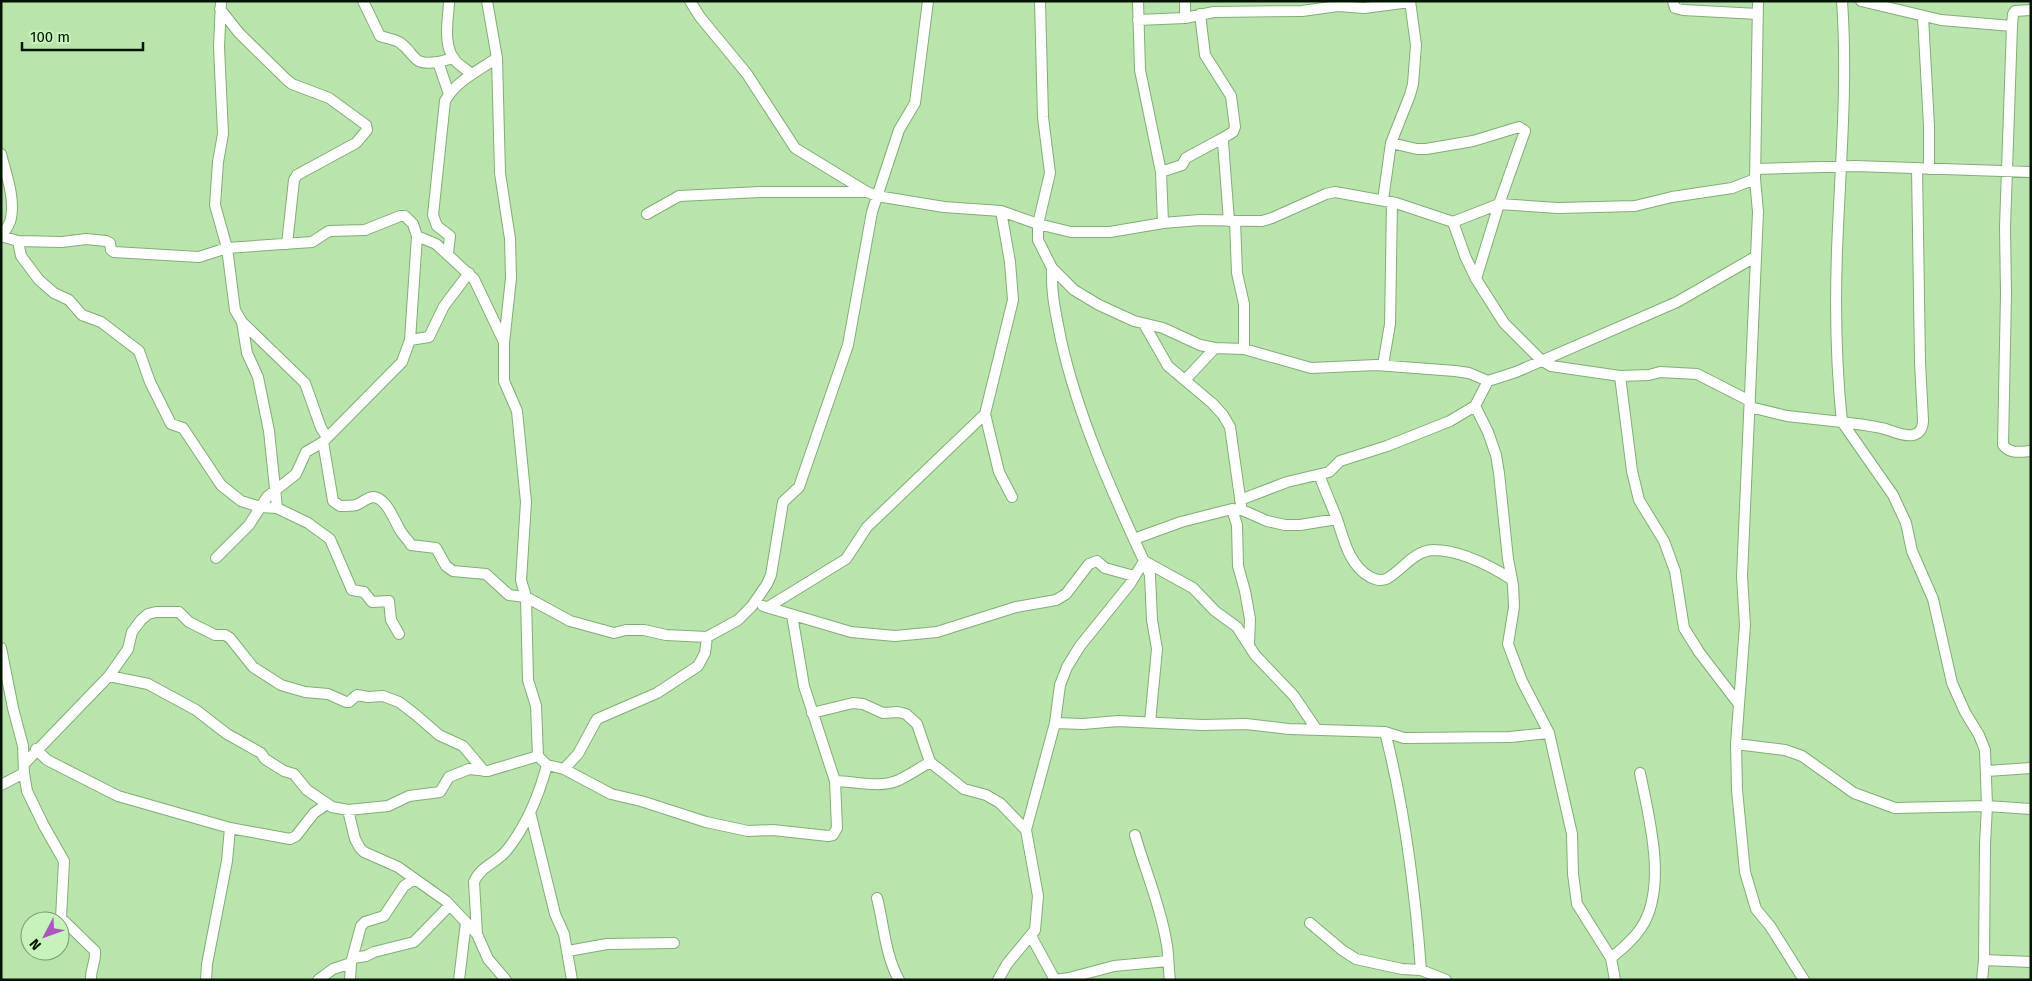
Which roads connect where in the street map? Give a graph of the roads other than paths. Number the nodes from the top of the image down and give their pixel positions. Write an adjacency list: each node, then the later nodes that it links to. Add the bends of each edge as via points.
1 (363, 1): 24 (street, via 380,36 400,43 425,64)
2 (487, 1): 23 (street)
3 (690, 1): 37 (street, via 747,74 795,148)
4 (928, 1): 37 (street, via 916,98)
5 (1040, 1): 45 (street, via 1043,117 1050,173)
6 (1138, 1): 20 (street)
7 (1185, 1): 19 (street)
8 (1673, 1): 17 (street, via 1675,8 1683,10)
9 (1758, 1): 17 (street)
10 (1842, 1): 30 (street)
11 (1861, 1): 18 (street)
12 (1410, 2): 16 (street, via 1364,8 1338,6 1302,12); 28 (street, via 1416,45 1413,84)
13 (449, 3): 22 (street, via 448,40)
14 (220, 5): 49 (street, via 239,33 287,80 329,98 366,125 367,130 356,143 297,175); 50 (street, via 223,134 215,205)
15 (2031, 10): 21 (street, via 2016,11)
16 (1200, 14): 19 (street); 27 (street, via 1205,55 1231,96 1235,127)
17 (1758, 14): 36 (street)
18 (1923, 17): 21 (street); 32 (street)
19 (1186, 18): 20 (street)
20 (1138, 20): 34 (street, via 1140,70)
21 (2012, 26): 33 (street)
22 (454, 58): 24 (street); 25 (street)
23 (497, 58): 25 (street); 59 (street, via 500,173 511,269)
24 (438, 62): 26 (street)
25 (472, 74): 26 (street)
26 (449, 94): 51 (street, via 433,215 436,226 450,236)
27 (1223, 138): 34 (street, via 1186,158 1182,165); 42 (street)
28 (1391, 143): 38 (street); 39 (street, via 1426,149 1522,128 1525,135)
29 (1, 154): 46 (street, via 12,210 11,219)
30 (1840, 167): 31 (street); 36 (street); 70 (street, via 1836,368)
31 (1918, 168): 32 (street); 70 (street, via 1923,426 1914,435 1904,435)
32 (1930, 169): 33 (street)
33 (2006, 171): 35 (street); 72 (street, via 2003,445 2013,452)
34 (1161, 172): 44 (street)
35 (2031, 172)
36 (1756, 174): 39 (street, via 1732,188 1635,206 1558,208); 52 (street)
37 (872, 194): 40 (street, via 944,208); 41 (street, via 760,192 679,196); 87 (street, via 848,345 799,486 783,502 771,574)
38 (1387, 201): 42 (street, via 1330,192 1268,220); 43 (street); 63 (street, via 1390,324)
39 (1500, 204): 43 (street); 55 (street)
40 (1001, 211): 45 (street); 69 (street, via 1013,300)
41 (647, 214)
42 (1232, 221): 44 (street); 61 (street, via 1244,304)
43 (1453, 222): 55 (street)
44 (1164, 223): 45 (street, via 1103,233 1071,232)
45 (1038, 224): 53 (street, via 1038,240)
46 (1, 236): 48 (street)
47 (417, 236): 49 (street, via 409,218 400,216 365,230 329,231 312,242); 51 (street); 58 (street)
48 (18, 241): 50 (street, via 86,239 106,241 114,252 187,257 208,255); 77 (street, via 20,256 39,280 69,300 82,316 101,322 139,351 171,424 183,428 223,488 241,501)
49 (287, 244): 50 (street)
50 (227, 248): 56 (street, via 235,310)
51 (448, 253): 54 (street)
52 (1755, 257): 62 (street, via 1677,302); 67 (street)
53 (1052, 268): 57 (street, via 1086,297); 81 (street, via 1052,293 1069,377)
54 (469, 273): 58 (street, via 444,306 429,337); 59 (street)
55 (1476, 279): 62 (street, via 1504,323)
56 (242, 322): 71 (street, via 305,383); 74 (street, via 247,353 258,377 269,432)
57 (1144, 324): 60 (street); 65 (street, via 1168,366)
58 (410, 340): 71 (street, via 402,362)
59 (504, 343): 86 (street, via 504,381 517,411 526,502 521,580)
60 (1215, 348): 61 (street); 65 (street)
61 (1244, 348): 63 (street, via 1311,368)
62 (1541, 360): 64 (street, via 1550,366); 66 (street)
63 (1383, 365): 66 (street, via 1454,370)
64 (1620, 376): 67 (street, via 1660,372 1697,374); 95 (street, via 1632,471 1640,500 1664,541 1676,572 1684,628)
65 (1186, 380): 76 (street, via 1212,403 1230,427)
66 (1488, 381): 68 (street)
67 (1750, 404): 70 (street, via 1786,416); 95 (street, via 1742,576 1745,625)
68 (1475, 406): 73 (street, via 1450,421 1340,461 1329,472); 85 (street, via 1496,455)
69 (985, 414): 75 (street, via 999,472); 88 (street, via 868,527 846,559)
70 (1842, 422): 110 (street, via 1893,494 1906,523 1912,551 1933,599 1952,683 1980,735)
71 (325, 440): 74 (street, via 306,452 296,474); 86 (street, via 337,504 352,506 374,498 380,500 413,547 436,548 449,569 486,574 509,595)
72 (2031, 451)
73 (1319, 475): 76 (street, via 1287,482); 80 (street)
74 (275, 490): 77 (street); 78 (street)
75 (1012, 497)
76 (1240, 500): 79 (street)
77 (260, 507): 78 (street); 82 (street, via 249,525)
78 (277, 508): 90 (street, via 308,523 330,539 352,590 364,592 372,602 389,601 391,620)
79 (1237, 510): 80 (street, via 1285,526); 81 (street, via 1181,522); 92 (street, via 1238,566 1250,619)
80 (1337, 519): 85 (street, via 1353,561 1362,572 1376,580 1388,578 1408,561 1432,550 1485,562)
81 (1134, 539): 83 (street)
82 (216, 558)
83 (1144, 561): 84 (street); 92 (street, via 1193,588 1215,611 1237,627); 97 (street, via 1150,576 1157,649)
84 (1134, 576): 89 (street, via 1093,561 1066,594 1056,600 1016,606 938,632 875,635 851,632); 98 (street, via 1067,667 1060,685)
85 (1511, 579): 101 (street, via 1514,607 1508,644 1522,681)
86 (526, 597): 91 (street, via 570,621 614,632 644,630); 104 (street, via 528,680 536,706)
87 (752, 606): 88 (street); 91 (street, via 733,624)
88 (768, 607): 89 (street)
89 (792, 615): 96 (street)
90 (399, 634)
91 (707, 637): 109 (street, via 705,653 698,666 657,693 597,719 578,754)
92 (1249, 644): 99 (street, via 1255,655 1294,696)
93 (1, 648): 107 (street, via 23,746)
94 (109, 676): 103 (street); 111 (street, via 128,649 132,632 141,620 156,612 179,612 189,622 215,635 230,638 253,667 289,689 328,694 346,702 357,695 390,697 439,735 463,746); 115 (street, via 148,684 196,710 261,753 265,759 294,774 307,790)
95 (1738, 703): 102 (street)
96 (812, 713): 105 (street, via 863,704 883,713 906,714 917,724); 113 (street)
97 (1150, 722): 98 (street); 99 (street, via 1246,724)
98 (1055, 723): 121 (street)
99 (1317, 730): 100 (street)
100 (1385, 732): 101 (street, via 1404,738 1510,737); 137 (street, via 1398,782 1407,839)
101 (1549, 733): 132 (street, via 1572,834 1577,904)
102 (1736, 744): 116 (street, via 1785,750 1802,756 1854,793 1895,808); 150 (street, via 1741,833 1750,893 1756,909)
103 (36, 749): 107 (street); 120 (street, via 47,760 118,796)
104 (538, 756): 106 (street); 111 (street)
105 (930, 762): 113 (street, via 888,784); 121 (street, via 964,789 1000,803)
106 (547, 765): 109 (street); 119 (street)
107 (24, 768): 114 (street); 138 (street, via 27,791 64,861 61,918 95,951)
108 (2031, 768): 110 (street)
109 (564, 769): 113 (street, via 610,794 706,822 748,831 773,830 828,836 833,835 837,828)
110 (1987, 771): 116 (street)
111 (484, 772): 118 (street, via 469,769 448,777 440,792 409,796 388,806)
112 (1640, 773): 132 (street, via 1651,828 1655,871 1651,906 1642,928)
113 (835, 781)
114 (1, 785)
115 (327, 804): 118 (street); 120 (street, via 290,839)
116 (1988, 806): 117 (street); 134 (street)
117 (2031, 809)
118 (348, 810): 123 (street, via 360,848 398,866)
119 (530, 812): 128 (street, via 506,852 476,876); 131 (street, via 555,914)
120 (230, 828): 139 (street)
121 (1026, 830): 129 (street, via 1038,896 1035,930)
122 (1135, 835): 133 (street, via 1158,904)
123 (415, 879): 125 (street); 135 (street, via 404,886 384,916 363,924)
124 (877, 898): 145 (street, via 888,953)
125 (450, 904): 126 (street); 135 (street, via 414,942)
126 (466, 922): 128 (street); 142 (street)
127 (1310, 923): 137 (street, via 1356,959)
128 (477, 934): 143 (street, via 488,958)
129 (1031, 936): 133 (street, via 1055,980 1114,966); 146 (street)
130 (674, 943): 131 (street, via 607,944)
131 (568, 951): 144 (street)
132 (1611, 958): 149 (street)
133 (1168, 960): 147 (street)
134 (1984, 960): 136 (street); 151 (street)
135 (352, 961): 140 (street); 141 (street)
136 (2031, 962)
137 (1421, 970): 148 (street)
138 (91, 980)
139 (206, 980)
140 (318, 980)
141 (350, 980)
142 (459, 980)
143 (506, 980)
144 (572, 980)
145 (899, 980)
146 (998, 980)
147 (1170, 980)
148 (1446, 980)
149 (1615, 980)
150 (1804, 980)
151 (1982, 980)

